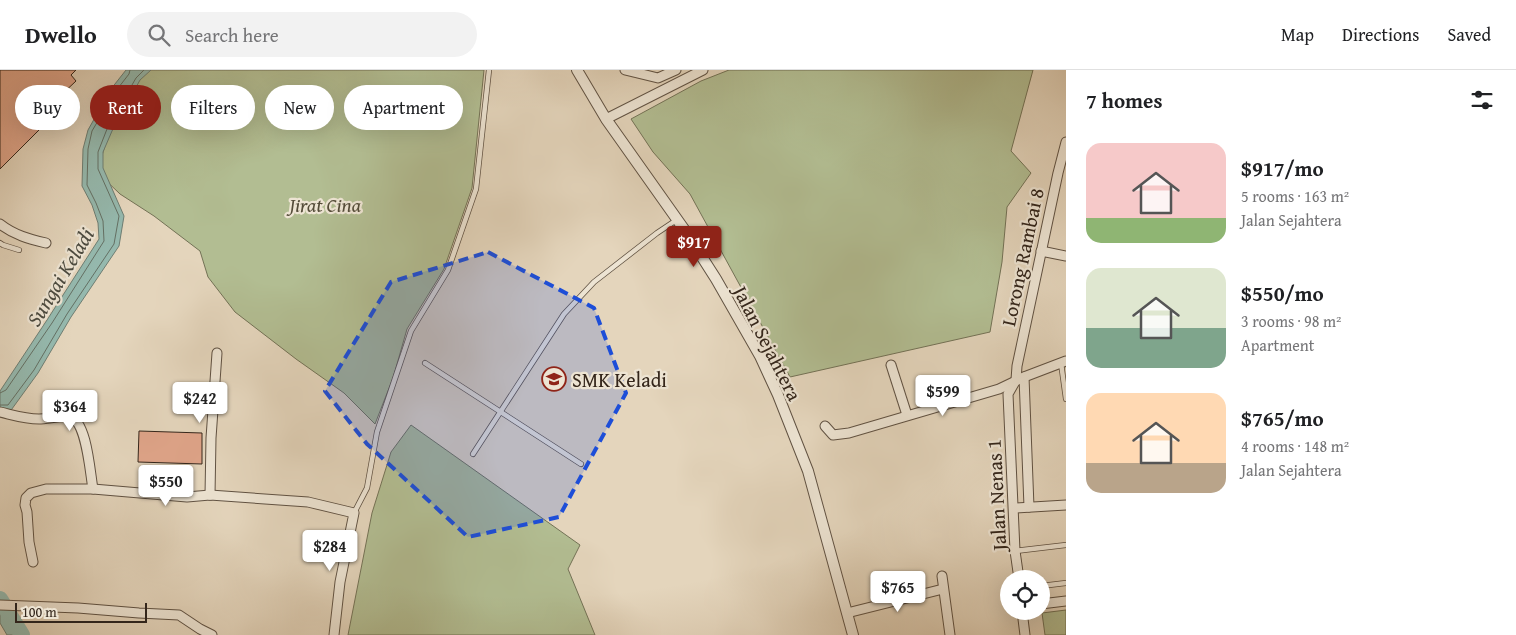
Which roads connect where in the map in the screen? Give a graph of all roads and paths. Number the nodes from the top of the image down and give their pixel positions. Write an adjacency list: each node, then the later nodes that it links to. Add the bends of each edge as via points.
1 (489, 70): 33 (lane, via 476,189 448,270 411,331 377,432 367,488)
2 (577, 70): 6 (street, Jalan Sejahtera)
3 (625, 70): 4 (street, via 658,78)
4 (676, 70)
5 (703, 70): 6 (street)
6 (606, 119): 9 (street, Jalan Sejahtera)
7 (1066, 142): 8 (street, Lorong Rambai 8)
8 (1062, 174): 14 (street, Lorong Rambai 8)
9 (678, 220): 23 (lane, via 594,282 564,314); 45 (street, Jalan Sejahtera, via 743,326 778,395 808,471)
10 (0, 224): 11 (street, via 22,237)
11 (46, 243)
12 (1, 245): 13 (lane)
13 (19, 250)
14 (1041, 250): 15 (street); 20 (street, Lorong Rambai 8, via 1017,366)
15 (1066, 256)
16 (217, 353): 29 (street)
17 (1063, 362): 20 (street); 21 (lane)
18 (425, 363): 23 (lane)
19 (891, 365): 24 (street)
20 (1020, 379): 24 (street, via 998,389); 31 (street, Jalan Nenas 1); 32 (street, Jalan Nenas 1, via 1008,394)
21 (1066, 399)
22 (0, 412): 28 (street, via 39,419 75,419 84,438)
23 (500, 412): 26 (lane); 27 (lane)
24 (907, 415): 25 (street, via 849,433 833,434)
25 (825, 426)
26 (473, 454)
27 (581, 464)
28 (93, 489): 29 (street, via 187,497); 36 (street, via 46,489 31,493 26,498)
29 (210, 495): 33 (street, via 308,502)
30 (1066, 505): 31 (street)
31 (1029, 507): 32 (street)
32 (1014, 508): 35 (street, Jalan Nenas 1)
33 (354, 513): 48 (street, via 340,582)
34 (1066, 545): 35 (lane)
35 (1016, 551): 37 (street, Jalan Nenas 1)
36 (33, 562)
37 (1018, 570)
38 (942, 576): 41 (street)
39 (1066, 583): 40 (lane)
40 (1050, 585)
41 (943, 589): 45 (street); 50 (street)
42 (1066, 600): 43 (street)
43 (1050, 603)
44 (0, 605): 47 (street, via 179,615)
45 (847, 614): 49 (street, Jalan Sejahtera)
46 (1023, 620): 51 (street)
47 (212, 635)
48 (334, 635)
49 (853, 635)
50 (950, 635)
51 (1025, 635)

